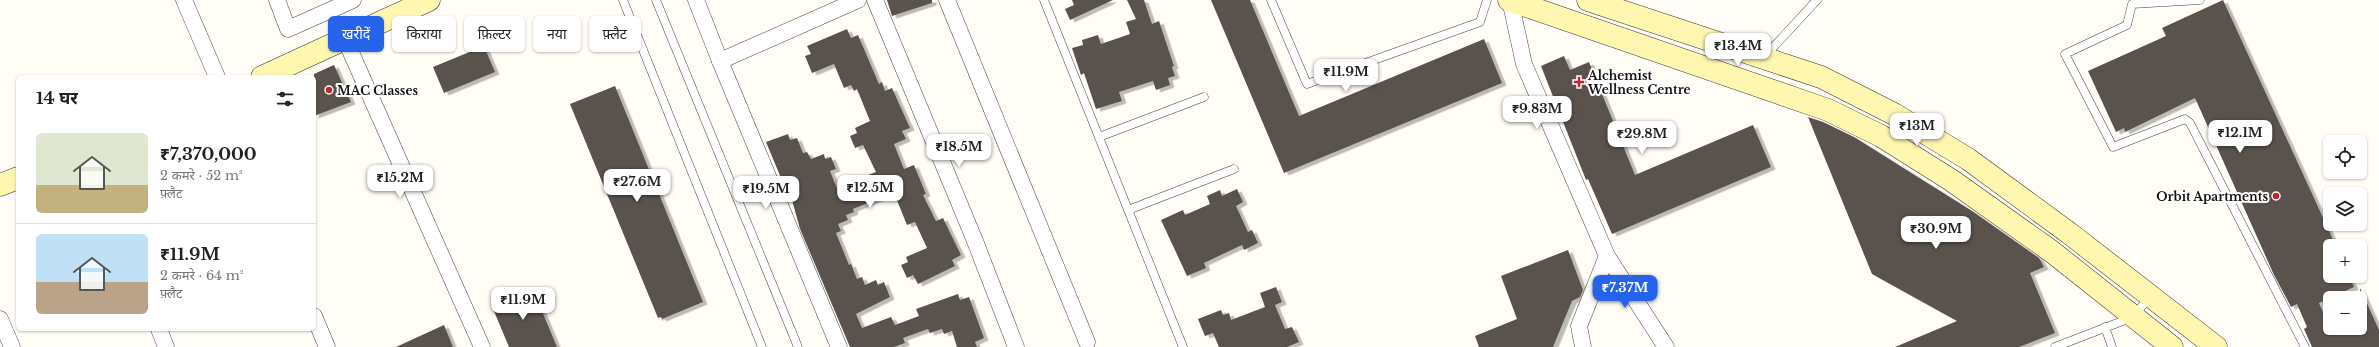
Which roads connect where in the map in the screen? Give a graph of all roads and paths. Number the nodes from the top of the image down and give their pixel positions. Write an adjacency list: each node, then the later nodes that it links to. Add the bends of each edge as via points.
1 (184, 0): 23 (street)
2 (277, 0): 3 (street, via 288,29)
3 (353, 0)
4 (429, 0): 18 (main road)
5 (623, 0): 45 (lane)
6 (656, 0): 46 (lane)
7 (696, 0): 22 (street)
8 (858, 0): 22 (street)
9 (875, 0): 48 (street)
10 (947, 0): 40 (street)
11 (1044, 0): 27 (lane)
12 (1271, 0): 13 (lane, via 1307,84 1480,22)
13 (1487, 0)
14 (1509, 0): 25 (main road); 32 (street, via 1524,64)
15 (1588, 0): 21 (main road)
16 (1817, 0): 21 (lane)
17 (2200, 0): 55 (lane, via 2132,4 2127,25 2065,54 2113,147 2185,119 2190,123)
18 (384, 21)
19 (328, 47): 24 (main road)
20 (351, 52): 44 (street)
21 (1761, 55): 25 (main road); 33 (main road, via 1821,76 1894,114 1962,155)
22 (720, 61): 47 (street)
23 (216, 75)
24 (266, 75)
25 (1754, 84): 34 (main road, via 1828,110 1880,136 1951,180 2051,251)
26 (1204, 97): 27 (lane)
27 (1099, 138): 31 (lane)
28 (1234, 169): 31 (lane)
29 (16, 179): 30 (main road)
30 (0, 185)
31 (1128, 210): 49 (lane)
32 (1607, 256): 50 (street, via 1579,326); 51 (street)
33 (2150, 296): 34 (lane); 39 (main road)
34 (2133, 317): 37 (lane); 39 (main road)
35 (0, 319): 41 (street)
36 (316, 321): 43 (street)
37 (2106, 327): 52 (lane); 53 (lane)
38 (160, 331): 42 (street)
39 (2176, 340): 54 (main road)
40 (1087, 342)
41 (12, 347)
42 (166, 347)
43 (327, 347)
44 (482, 347)
45 (762, 347)
46 (798, 347)
47 (839, 347)
48 (1016, 347)
49 (1183, 347)
50 (1583, 347)
51 (1666, 347)
52 (2055, 347)
53 (2112, 347)
54 (2216, 347)
55 (2305, 347)

